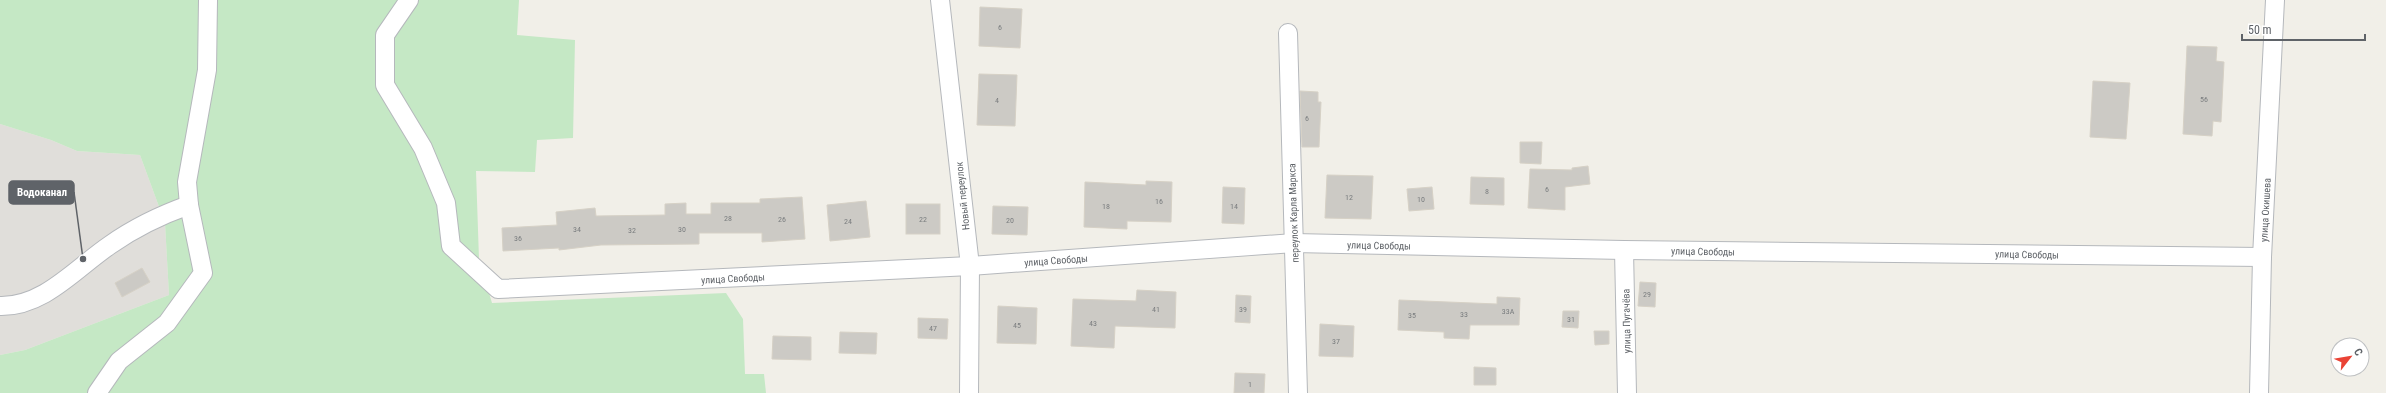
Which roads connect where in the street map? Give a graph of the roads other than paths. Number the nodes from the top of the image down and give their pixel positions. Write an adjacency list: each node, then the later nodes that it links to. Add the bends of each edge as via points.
1 (208, 0): 8 (street, via 207,70 187,182)
2 (409, 0): 12 (street, улица Свободы, via 385,35 385,85 423,148 446,202 451,246 498,290)
3 (940, 0): 12 (street, Новый переулок)
4 (2262, 0): 6 (street)
5 (2275, 0): 6 (street, улица Окишева)
6 (2275, 28): 11 (street, улица Окишева)
7 (1288, 33): 9 (street, переулок Карла Маркса)
8 (189, 205): 13 (street, via 162,214 110,245 55,288 17,307); 14 (street, via 203,273 167,323 119,361)
9 (1294, 243): 10 (street, улица Свободы); 12 (street, улица Свободы); 16 (street, переулок Карла Маркса)
10 (1624, 250): 11 (street, улица Свободы); 17 (street, улица Пугачёва)
11 (2262, 257): 18 (street, улица Окишева)
12 (970, 266): 15 (street, Новый переулок)
13 (0, 306)
14 (97, 393)
15 (969, 393)
16 (1298, 393)
17 (1627, 393)
18 (2259, 393)

